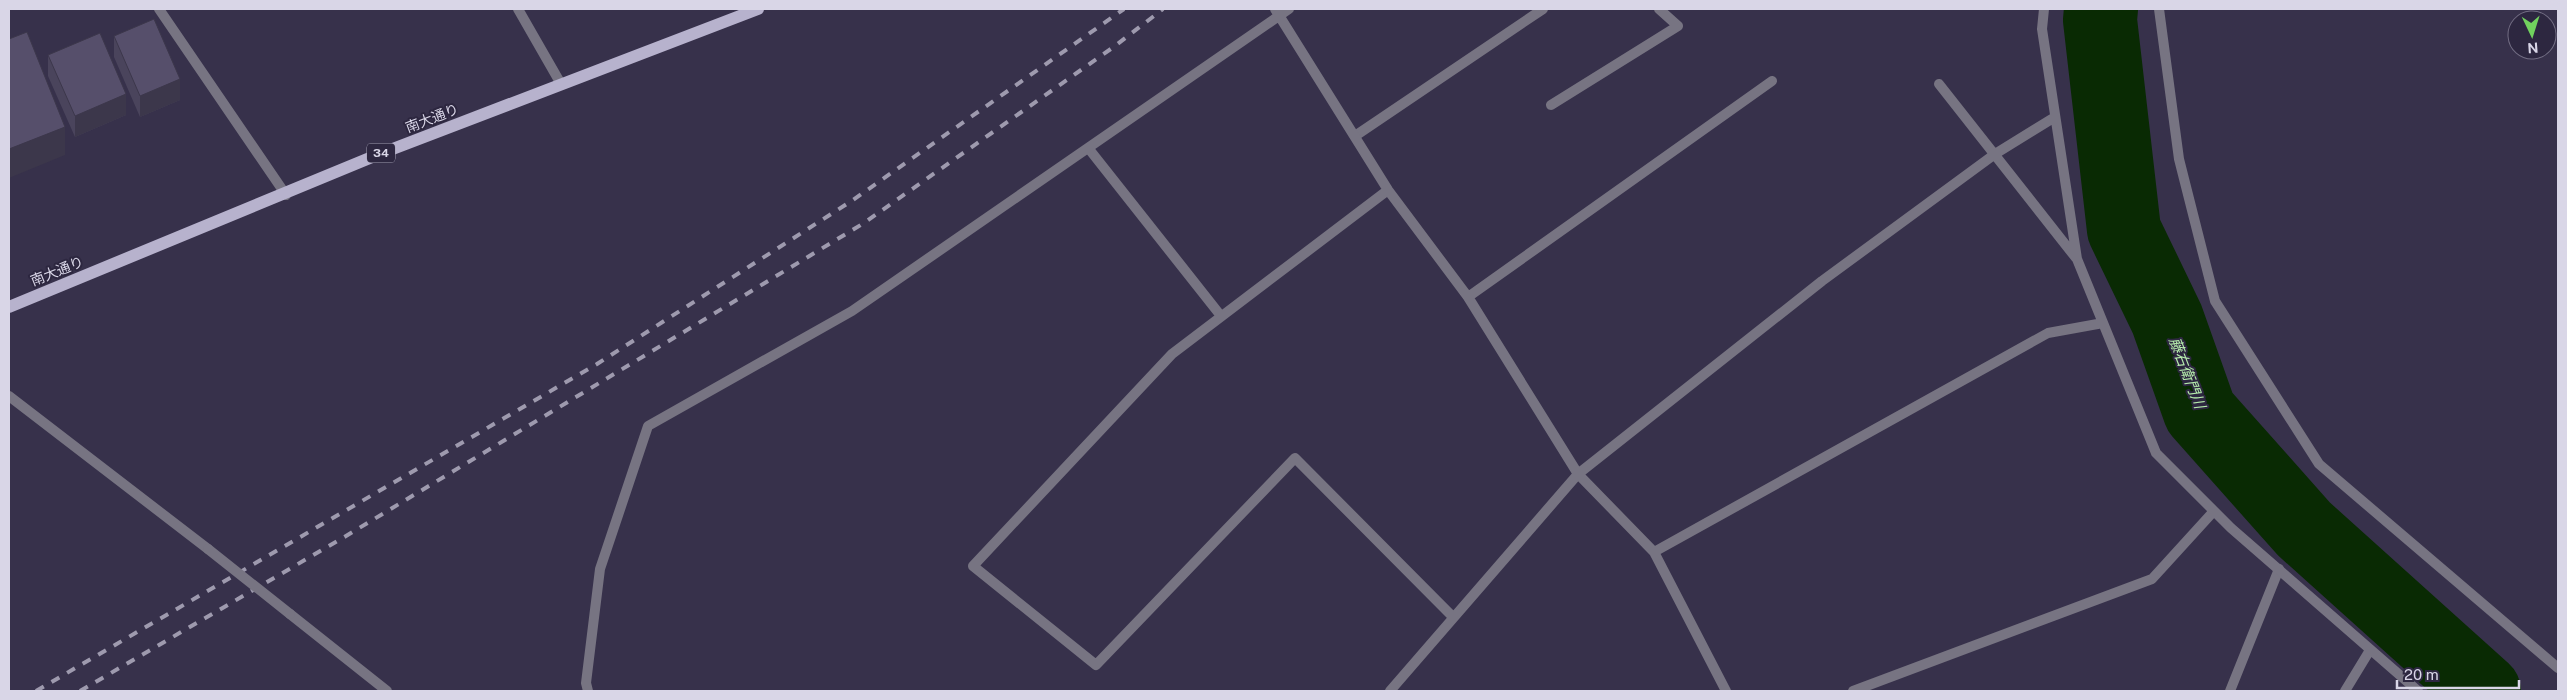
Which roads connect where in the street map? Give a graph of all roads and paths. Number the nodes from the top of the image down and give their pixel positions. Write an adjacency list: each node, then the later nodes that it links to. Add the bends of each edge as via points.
1 (159, 9): 19 (street)
2 (518, 9): 11 (street)
3 (758, 9): 11 (main road, 南大通り / 34)
4 (1289, 9): 9 (street)
5 (1543, 9): 15 (street)
6 (1659, 9): 13 (street, via 1678,26)
7 (2044, 9): 14 (street, via 2042,29)
8 (2159, 9): 32 (street, via 2179,159 2215,301 2319,464)
9 (1278, 13): 15 (street); 16 (street)
10 (1772, 81): 21 (street)
11 (561, 84): 19 (main road, 南大通り / 34, via 378,155)
12 (1939, 84): 17 (street)
13 (1551, 105)
14 (2055, 117): 17 (street); 20 (street)
15 (1355, 136): 18 (street)
16 (1089, 149): 23 (street); 35 (street, via 852,311 648,426 600,569 586,683)
17 (1996, 154): 20 (street); 26 (street, via 1822,281)
18 (1388, 190): 21 (street); 23 (street)
19 (286, 195): 22 (main road, 南大通り / 34)
20 (2077, 259): 24 (street)
21 (1468, 296): 26 (street)
22 (9, 307)
23 (1222, 316): 30 (street, via 1172,354 973,566 1096,665 1295,458)
24 (2103, 323): 27 (street, via 2156,453); 28 (street, via 2048,333)
25 (9, 396): 34 (street, bridge)
26 (1578, 474): 28 (street); 30 (street)
27 (2214, 511): 29 (street); 37 (street, via 2152,579)
28 (1654, 552): 36 (street)
29 (2278, 570): 31 (street); 38 (street)
30 (1453, 617): 33 (street)
31 (2370, 650): 39 (street); 40 (street)
32 (2558, 668)
33 (1396, 688)
34 (387, 691)
35 (588, 691)
36 (1726, 691)
37 (1853, 691)
38 (2230, 691)
39 (2344, 691)
40 (2418, 691)

